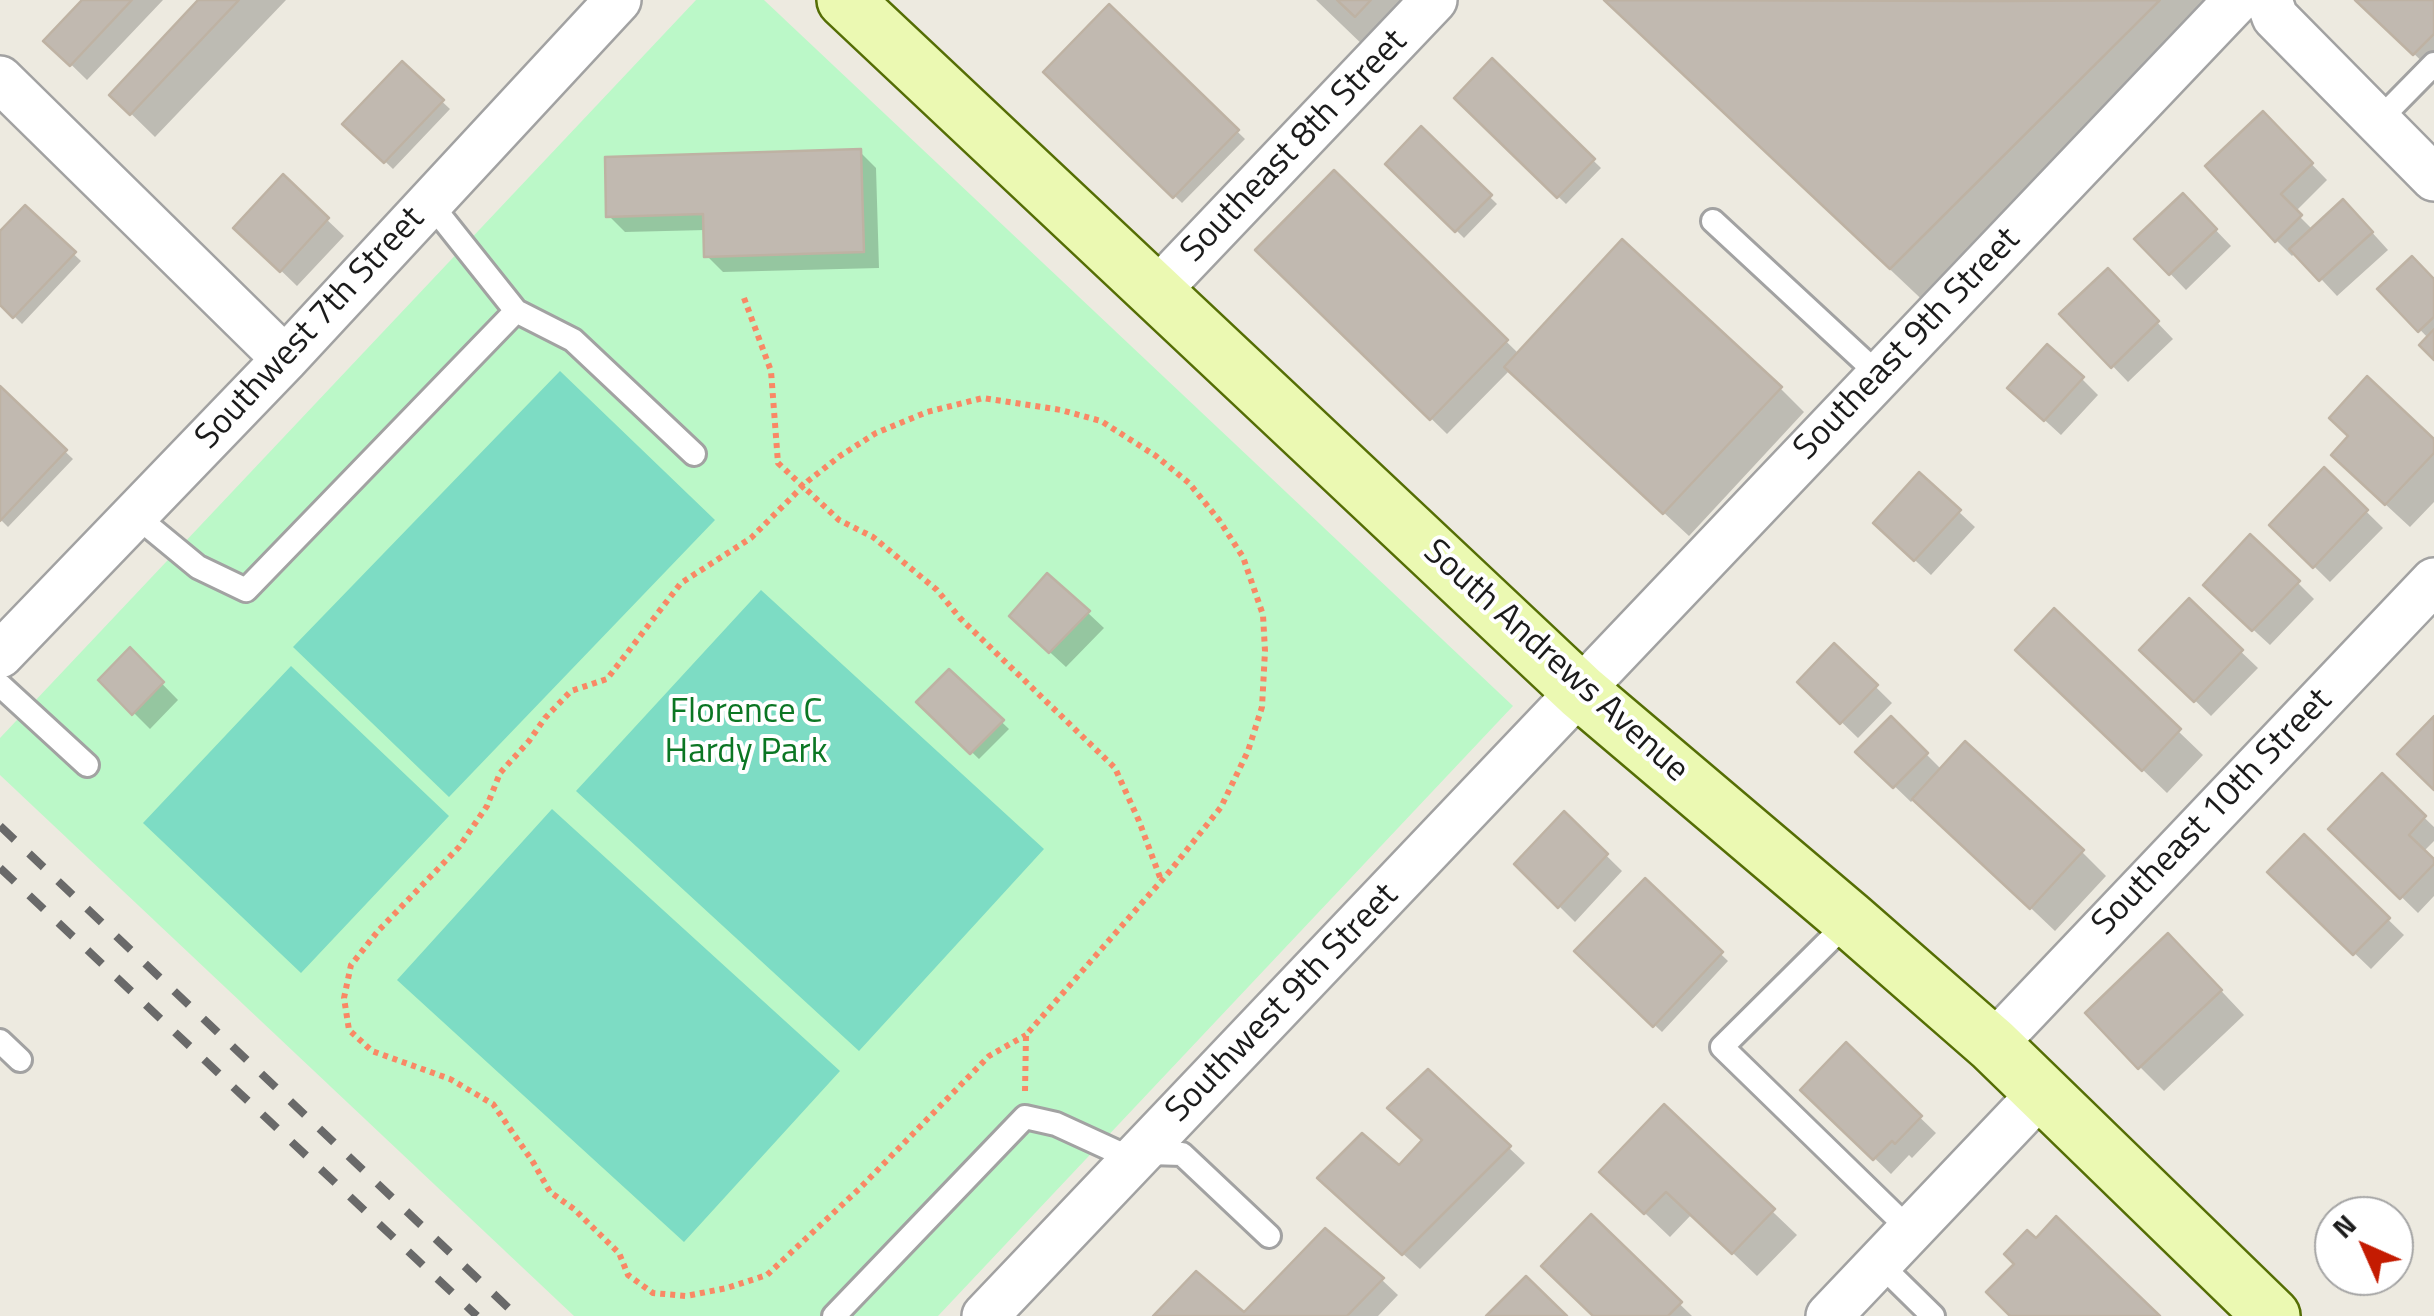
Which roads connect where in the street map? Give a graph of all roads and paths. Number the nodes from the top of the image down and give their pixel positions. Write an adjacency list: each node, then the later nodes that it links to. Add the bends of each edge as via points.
1 (618, 0): 10 (street, Southwest 7th Street)
2 (844, 0): 12 (main road, South Andrews Avenue)
3 (1434, 0): 12 (street, Southeast 8th Street)
4 (2237, 0): 16 (street, Southeast 9th Street)
5 (2269, 0): 8 (street, via 2275,17)
6 (2434, 64): 8 (lane)
7 (0, 79): 15 (street)
8 (2378, 121): 9 (street)
9 (2434, 178)
10 (430, 203): 14 (lane); 15 (street, Southwest 7th Street)
11 (1713, 222): 16 (lane)
12 (1155, 293): 23 (main road, South Andrews Avenue)
13 (744, 298): 18 (path, via 771,371 778,463)
14 (516, 311): 17 (lane, via 574,340); 19 (lane, via 246,590 198,567)
15 (285, 359): 19 (street, Southwest 7th Street)
16 (1878, 374): 23 (street, Southeast 9th Street)
17 (694, 454)
18 (803, 486): 25 (path, via 926,580 1115,768); 25 (path, via 876,434 983,398 1101,421 1190,483 1243,557 1263,615 1262,707 1221,807); 27 (path, via 751,538 681,583 607,679 571,691 545,718 500,773 460,847 351,966 344,998 348,1030 372,1051 450,1079 493,1104 550,1192 619,1254 628,1275 653,1294 686,1296 767,1275 989,1056)
19 (135, 515): 21 (street, Southwest 7th Street)
20 (2434, 581): 29 (street, Southeast 10th Street)
21 (0, 655)
22 (0, 685): 24 (lane)
23 (1581, 692): 26 (main road, South Andrews Avenue); 33 (street, Southwest 9th Street)
24 (88, 765)
25 (1161, 880): 27 (path)
26 (1850, 920): 29 (main road, South Andrews Avenue); 34 (lane, via 1722,1047)
27 (1026, 1035): 32 (path)
28 (0, 1041): 30 (lane)
29 (1993, 1045): 31 (main road, South Andrews Avenue)
30 (20, 1060)
31 (2041, 1093): 34 (street); 41 (main road, South Andrews Avenue)
32 (1025, 1117): 33 (lane); 37 (lane)
33 (1139, 1154): 35 (lane, via 1182,1154); 38 (street, Southwest 9th Street)
34 (1910, 1230): 36 (street)
35 (1269, 1236)
36 (1879, 1264): 39 (street); 40 (lane)
37 (834, 1316)
38 (984, 1316)
39 (1829, 1316)
40 (1933, 1316)
41 (2272, 1316)

